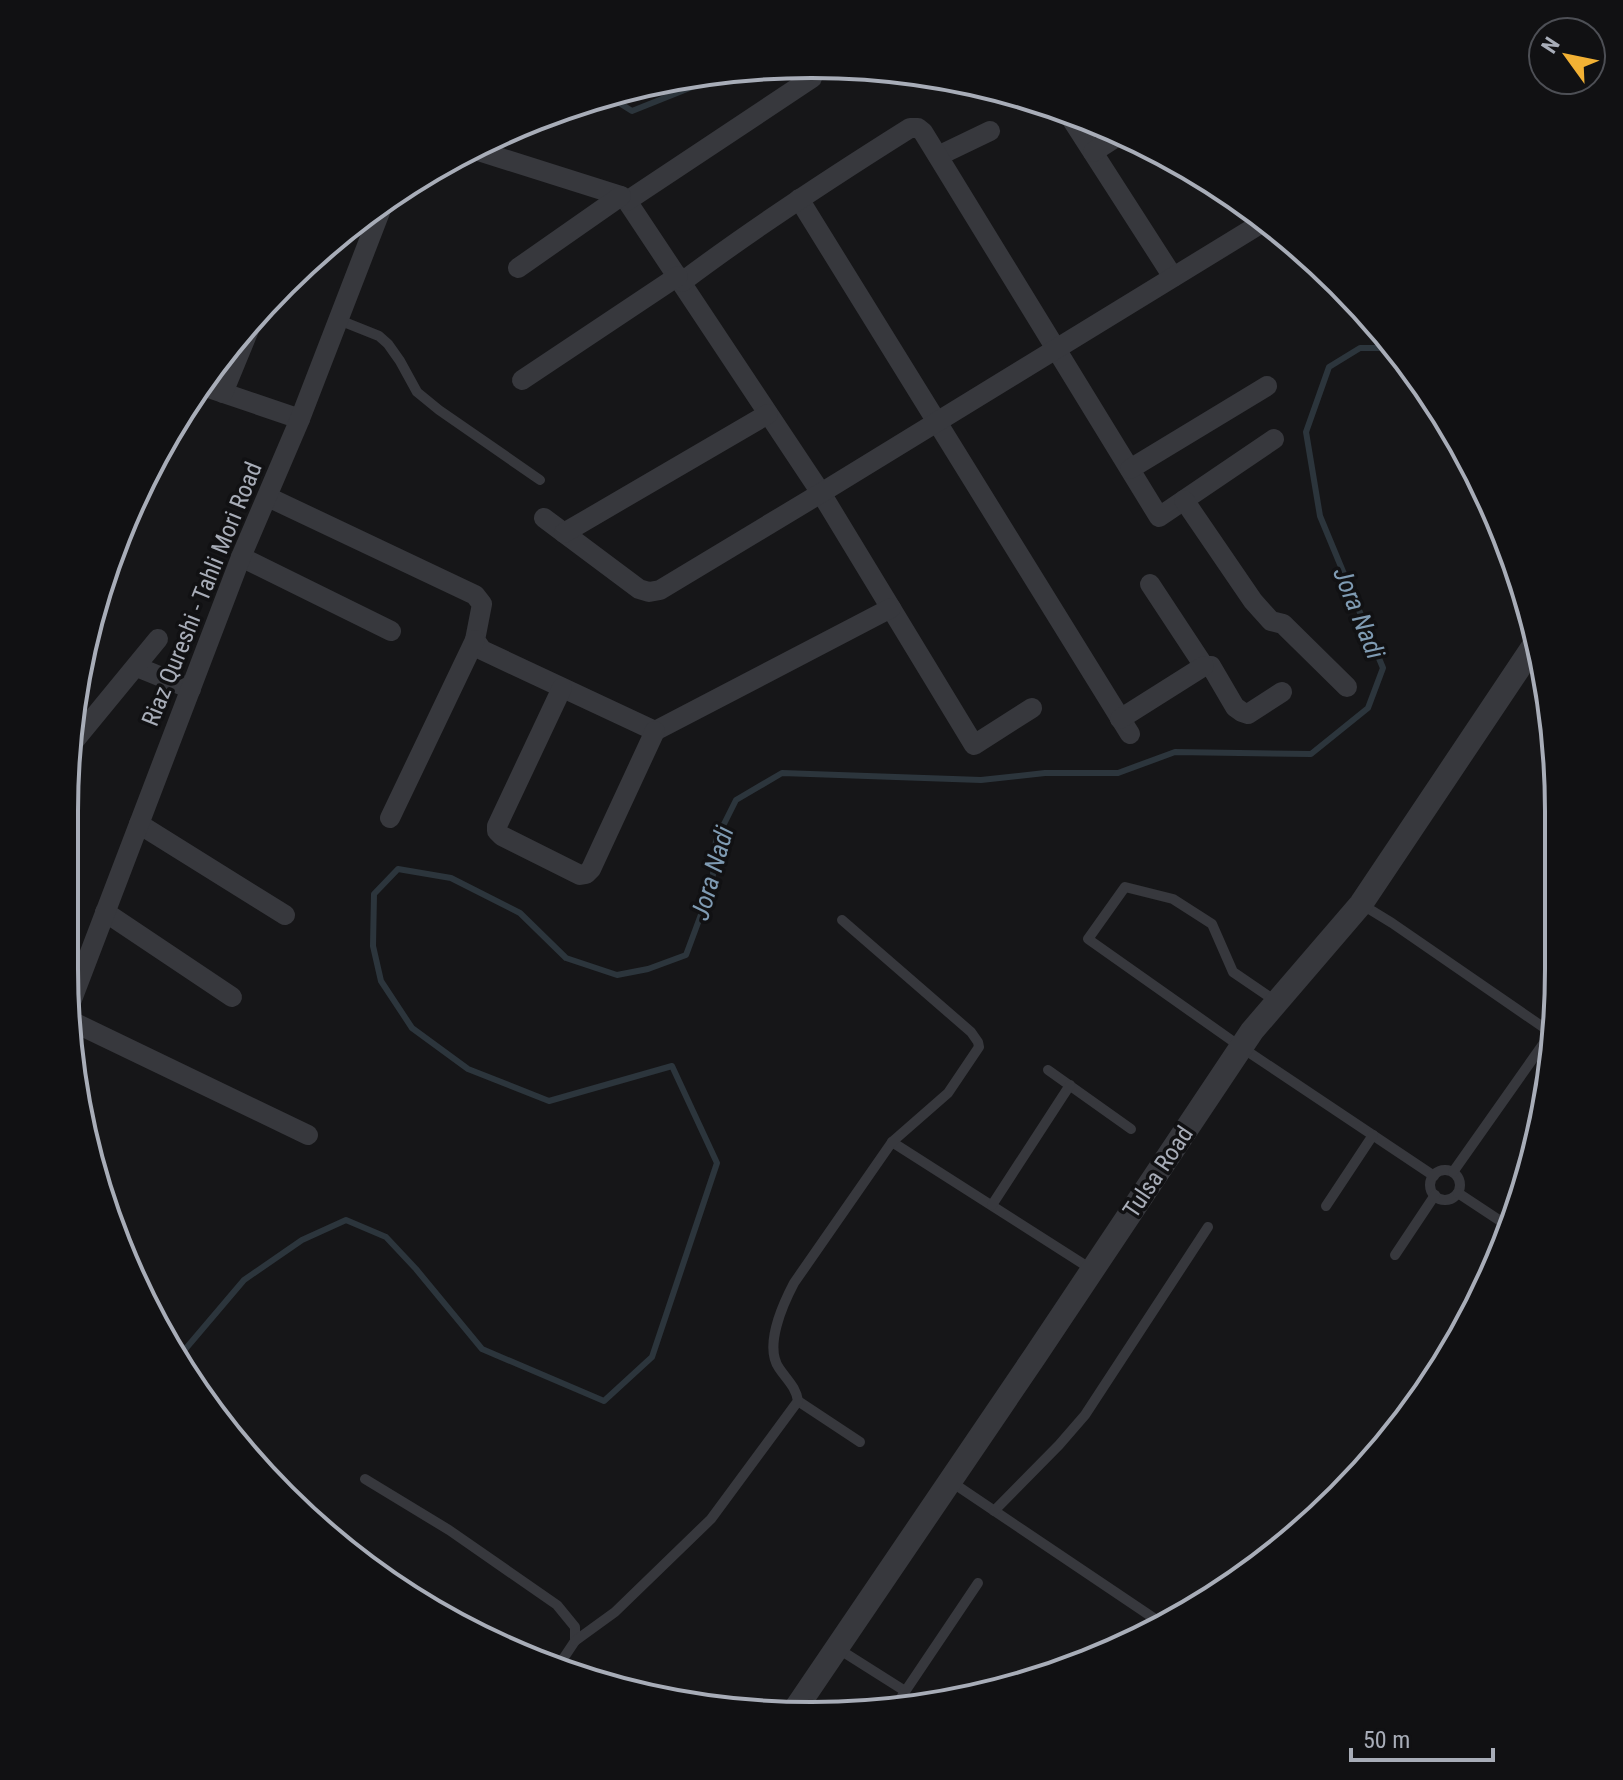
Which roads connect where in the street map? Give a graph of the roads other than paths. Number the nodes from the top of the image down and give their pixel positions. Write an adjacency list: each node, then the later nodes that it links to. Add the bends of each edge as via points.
1 (812, 78): 8 (street)
2 (1078, 129): 5 (street)
3 (990, 131): 7 (street)
4 (1109, 142): 5 (street)
5 (1093, 152): 13 (street)
6 (487, 154): 8 (street)
7 (938, 156): 9 (street, via 923,132 910,128); 16 (street)
8 (624, 198): 12 (street); 14 (street)
9 (799, 199): 14 (street); 24 (street)
10 (376, 222): 15 (street, Riaz Qureshi - Tahli Mori Road)
11 (1254, 227): 13 (street)
12 (518, 268)
13 (1173, 277): 16 (street)
14 (680, 279): 18 (street); 22 (street)
15 (339, 320): 23 (street, Riaz Qureshi - Tahli Mori Road); 27 (lane, via 379,336 417,392)
16 (1056, 349): 24 (street); 26 (street)
17 (239, 354): 21 (street)
18 (522, 380)
19 (1267, 386): 26 (street)
20 (213, 389): 21 (street)
21 (223, 393): 23 (street)
22 (768, 414): 28 (street); 32 (street)
23 (300, 419): 29 (street, Riaz Qureshi - Tahli Mori Road)
24 (938, 421): 28 (street); 40 (street, via 1125,726)
25 (1274, 439): 30 (street)
26 (1130, 469): 30 (street, via 1159,517)
27 (540, 480)
28 (821, 493): 32 (street, via 649,592); 35 (street)
29 (268, 497): 33 (street, Riaz Qureshi - Tahli Mori Road); 38 (street, via 475,595 482,604)
30 (1184, 500): 42 (street, via 1253,601)
31 (544, 518): 32 (street)
32 (564, 533)
33 (241, 557): 36 (street); 44 (street, Riaz Qureshi - Tahli Mori Road)
34 (1150, 584): 40 (street)
35 (891, 608): 46 (street, via 974,745); 48 (street)
36 (391, 631)
37 (158, 639): 41 (street)
38 (475, 640): 43 (street, via 482,650); 49 (street)
39 (1528, 655): 51 (street, Tulsa Road)
40 (1204, 666): 45 (street, via 1211,666 1235,707 1248,714)
41 (137, 667): 44 (street); 47 (street)
42 (1347, 687)
43 (562, 688): 48 (street); 48 (street, via 497,831 580,875 591,869)
44 (191, 689): 50 (street, Riaz Qureshi - Tahli Mori Road)
45 (1282, 692)
46 (1032, 708)
47 (83, 730)
48 (655, 731)
49 (390, 818)
50 (139, 824): 52 (street, Riaz Qureshi - Tahli Mori Road); 53 (street)
51 (1361, 904): 57 (street, Tulsa Road); 59 (lane)
52 (105, 912): 55 (street, Riaz Qureshi - Tahli Mori Road); 56 (street)
53 (285, 915)
54 (842, 920): 67 (lane, via 971,1032 979,1047 948,1093)
55 (78, 977)
56 (232, 997)
57 (1277, 1002): 60 (street, Tulsa Road); 60 (lane, via 1233,972 1212,924 1173,899 1125,887 1088,939)
58 (81, 1026): 65 (street)
59 (1542, 1027)
60 (1241, 1047): 66 (lane); 77 (street, Tulsa Road)
61 (1540, 1051): 68 (lane)
62 (1048, 1070): 63 (lane)
63 (1070, 1085): 64 (lane); 72 (lane)
64 (1131, 1129)
65 (308, 1135)
66 (1373, 1135): 69 (lane); 73 (lane)
67 (892, 1142): 72 (lane); 78 (lane, via 783,1305 775,1362 797,1391)
68 (1453, 1172): 69 (lane, via 1442,1170); 70 (lane, via 1460,1180)
69 (1434, 1176): 71 (lane)
70 (1458, 1193): 71 (lane, via 1445,1200); 74 (lane)
71 (1435, 1195): 76 (lane)
72 (992, 1205): 77 (lane)
73 (1326, 1206)
74 (1500, 1221)
75 (1208, 1227): 82 (lane, via 1085,1415)
76 (1395, 1255)
77 (1092, 1270): 81 (street, Tulsa Road)
78 (798, 1401): 79 (lane); 85 (lane, via 711,1519 615,1612)
79 (860, 1442)
80 (365, 1479): 85 (lane, via 557,1605 575,1627)
81 (950, 1481): 82 (lane); 86 (street, Tulsa Road)
82 (994, 1511): 84 (lane)
83 (978, 1583): 88 (lane)
84 (1153, 1617)
85 (575, 1641): 87 (lane)
86 (837, 1648): 88 (lane); 90 (street, Tulsa Road)
87 (563, 1658)
88 (905, 1691): 89 (lane)
89 (901, 1696)
90 (801, 1702)

